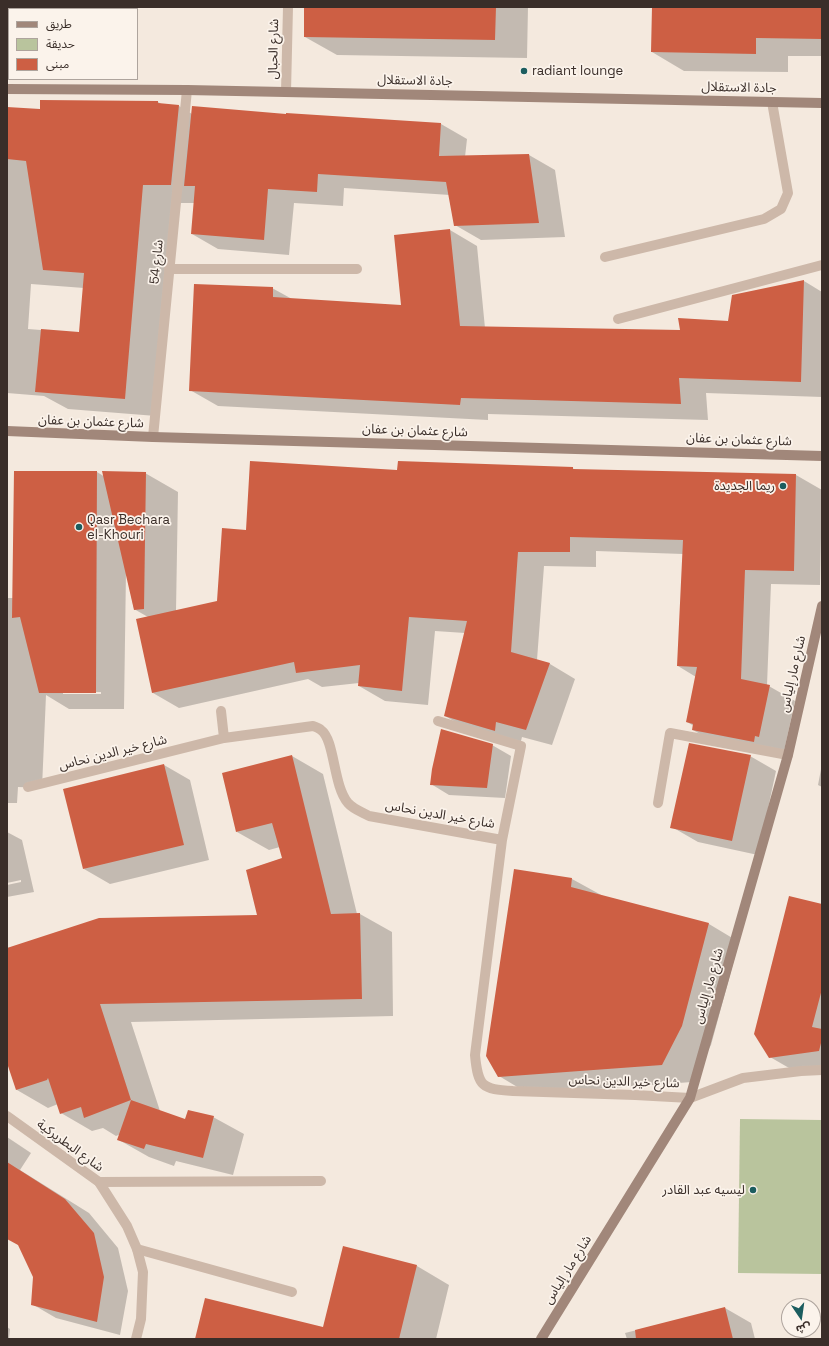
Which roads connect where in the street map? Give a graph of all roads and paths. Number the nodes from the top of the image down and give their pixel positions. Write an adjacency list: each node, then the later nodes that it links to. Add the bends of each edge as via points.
1 (288, 7): 4 (street, شارع الحبال)
2 (7, 89): 3 (main road, جادة الاستقلال)
3 (187, 90): 4 (main road, جادة الاستقلال); 9 (street, شارع 54)
4 (286, 92): 5 (main road, جادة الاستقلال)
5 (772, 102): 6 (main road, جادة الاستقلال); 7 (street, via 788,193 781,209 764,219)
6 (822, 103)
7 (605, 257)
8 (822, 265): 11 (street)
9 (170, 269): 10 (street); 13 (street, شارع 54)
10 (357, 269)
11 (618, 320)
12 (7, 431): 13 (main road, شارع عثمان بن عفان)
13 (153, 437): 14 (main road, شارع عثمان بن عفان)
14 (822, 456)
15 (822, 606): 19 (main road, شارع مار إلياس)
16 (221, 711): 18 (street)
17 (438, 721): 22 (street, via 521,746)
18 (224, 738): 20 (street, شارع خير الدين نحاس); 22 (street, شارع خير الدين نحاس, via 313,726 322,730 328,739 340,792 353,808 369,816)
19 (788, 755): 21 (street, via 670,733); 24 (main road, شارع مار إلياس)
20 (28, 787)
21 (658, 803)
22 (502, 840): 24 (street, شارع خير الدين نحاس, via 475,1055 477,1074 481,1082 494,1090)
23 (822, 1070): 24 (street, via 743,1078)
24 (690, 1098): 31 (main road, شارع مار إلياس)
25 (7, 1116): 27 (street, شارع البطريركية)
26 (321, 1181): 27 (street)
27 (98, 1182): 28 (street, شارع البطريركية, via 127,1226)
28 (137, 1249): 29 (street); 30 (street, شارع البطريركية, via 143,1272 141,1319)
29 (292, 1292)
30 (136, 1339)
31 (541, 1339)

